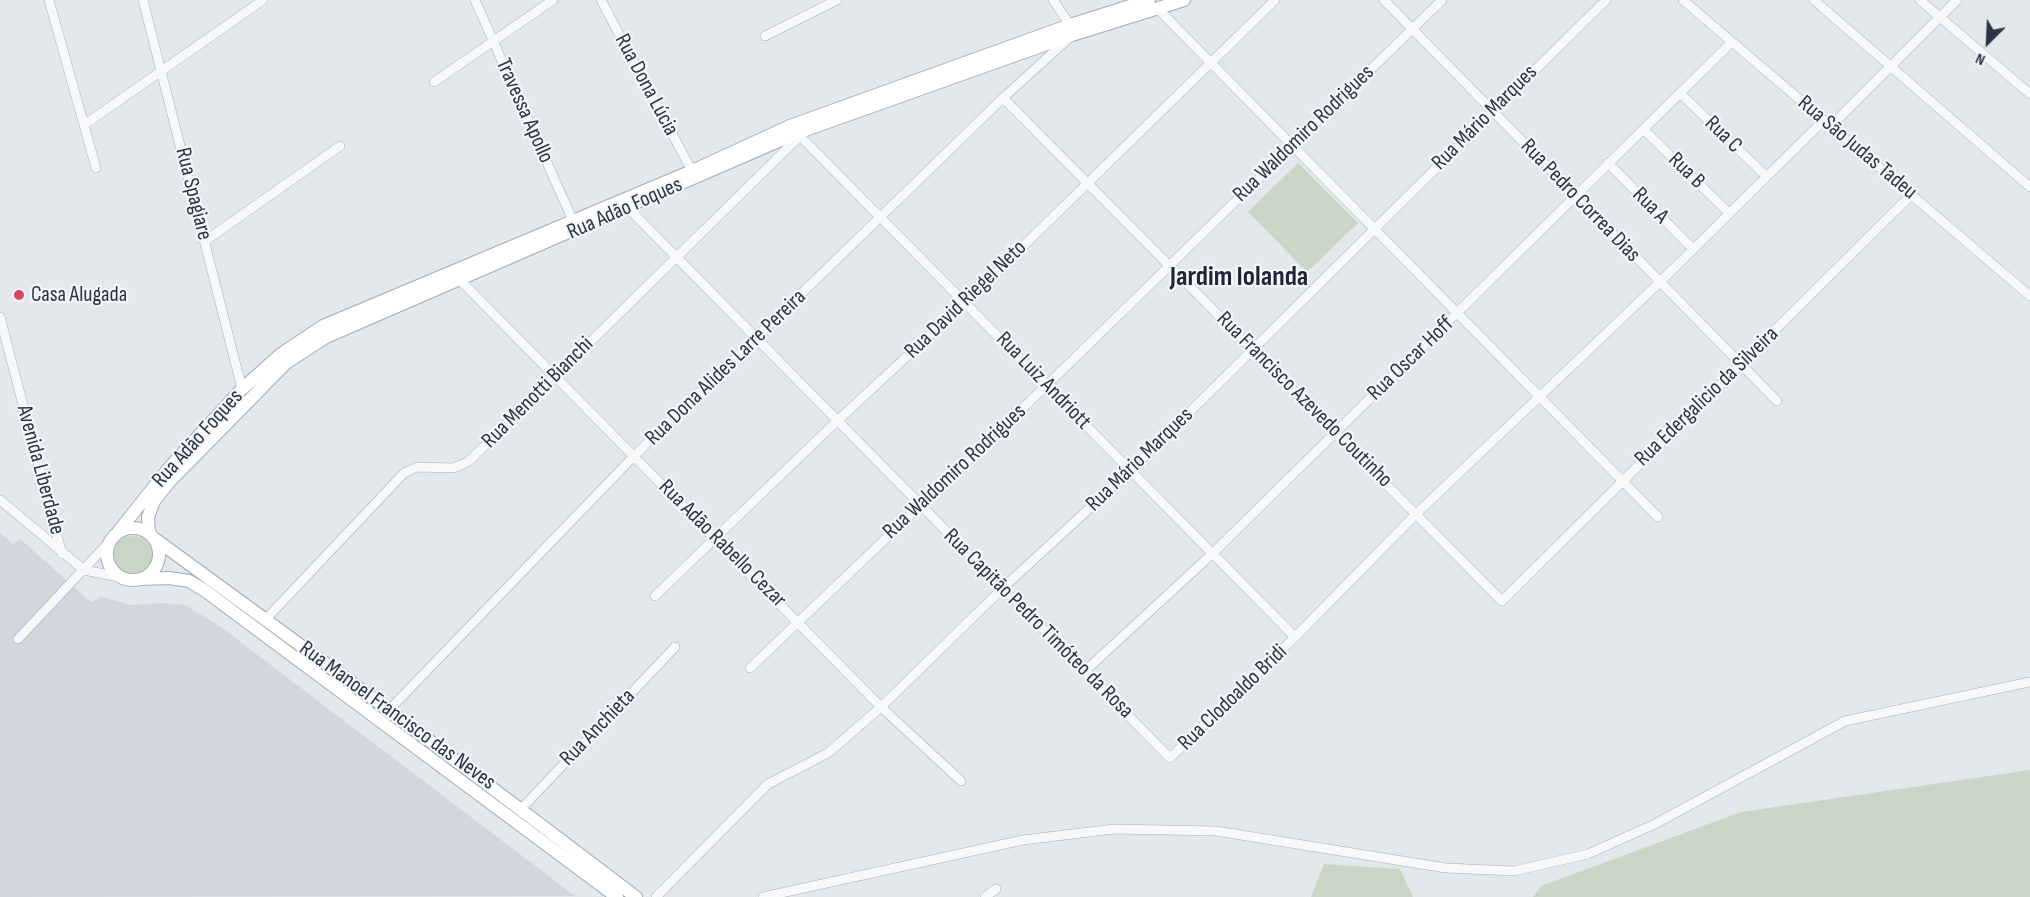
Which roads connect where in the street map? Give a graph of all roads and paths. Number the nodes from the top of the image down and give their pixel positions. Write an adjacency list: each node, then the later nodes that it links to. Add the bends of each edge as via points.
1 (49, 0): 34 (street)
2 (143, 0): 27 (street, Rua Spagiare)
3 (263, 0): 27 (street)
4 (475, 0): 23 (street, Travessa Apollo)
5 (553, 0): 23 (street)
6 (601, 0): 41 (street, Rua Dona Lúcia)
7 (837, 0): 22 (street)
8 (1053, 0): 21 (street)
9 (1184, 0): 18 (main road, Rua Adão Foques)
10 (1275, 0): 25 (street, Rua David Riegel Neto)
11 (1384, 0): 20 (street, Rua Pedro Correa Dias)
12 (1442, 0): 20 (street, Rua Waldomiro Rodrigues)
13 (1606, 0): 32 (street, Rua Mário Marques)
14 (1683, 0): 24 (street, Rua São Judas Tadeu)
15 (1814, 0): 26 (street)
16 (1920, 0): 19 (street)
17 (1957, 0): 19 (street, Rua Clodoaldo Bridi)
18 (1153, 4): 21 (main road, Rua Adão Foques); 25 (street)
19 (1940, 17): 26 (street, Rua Clodoaldo Bridi); 30 (street)
20 (1413, 29): 32 (street, Rua Pedro Correa Dias); 38 (street, Rua Waldomiro Rodrigues)
21 (1071, 30): 31 (street, Rua Dona Alides Larre Pereira); 36 (main road, Rua Adão Foques)
22 (765, 36)
23 (493, 42): 28 (street); 50 (street, Travessa Apollo)
24 (1732, 42): 29 (street, Rua Oscar Hoff); 33 (street, Rua São Judas Tadeu)
25 (1209, 62): 38 (street); 43 (street, Rua David Riegel Neto)
26 (1891, 65): 33 (street, Rua Clodoaldo Bridi); 44 (street)
27 (162, 71): 34 (street); 52 (street, Rua Spagiare)
28 (434, 82)
29 (1680, 93): 35 (street, Rua Oscar Hoff); 42 (street, Rua C)
30 (2030, 94)
31 (1003, 98): 43 (street, Rua Francisco Azevedo Coutinho); 49 (street, Rua Dona Alides Larre Pereira)
32 (1492, 111): 46 (street, Rua Pedro Correa Dias); 51 (street, Rua Mário Marques)
33 (1828, 123): 42 (street, Rua Clodoaldo Bridi); 45 (street, Rua São Judas Tadeu)
34 (84, 125): 40 (street)
35 (1644, 130): 39 (street, Rua Oscar Hoff); 48 (street, Rua B)
36 (796, 132): 41 (main road, Rua Adão Foques); 47 (main road, Rua Adão Foques); 49 (street, Rua Luiz Andriott); 54 (street, Rua Menotti Bianchi)
37 (340, 146): 52 (street)
38 (1292, 146): 51 (street); 55 (street, Rua Waldomiro Rodrigues)
39 (1608, 163): 46 (street, Rua Oscar Hoff); 53 (street, Rua A)
40 (96, 168)
41 (692, 171): 50 (main road, Rua Adão Foques)
42 (1766, 176): 48 (street, Rua Clodoaldo Bridi)
43 (1089, 181): 55 (street, Rua Francisco Azevedo Coutinho); 59 (street, Rua David Riegel Neto)
44 (2030, 187)
45 (1912, 195): 58 (street, Rua São Judas Tadeu); 64 (street, Rua Edergalicio da Silveira)
46 (1577, 196): 57 (street, Rua Pedro Correa Dias); 60 (street, Rua Oscar Hoff)
47 (628, 208): 54 (street, Rua Capitão Pedro Timóteo da Rosa); 56 (main road, Rua Adão Foques)
48 (1729, 213): 53 (street, Rua Clodoaldo Bridi)
49 (882, 218): 59 (street, Rua Luiz Andriott); 62 (street, Rua Dona Alides Larre Pereira)
50 (573, 221): 67 (main road, Rua Adão Foques, via 323,326 281,354)
51 (1374, 229): 60 (street); 63 (street, Rua Mário Marques)
52 (205, 242): 67 (street, Rua Spagiare)
53 (1693, 249): 57 (street, Rua Clodoaldo Bridi)
54 (675, 257): 62 (street, Rua Capitão Pedro Timóteo da Rosa); 65 (street, Rua Menotti Bianchi)
55 (1169, 264): 63 (street, Rua Francisco Azevedo Coutinho); 66 (street, Rua Waldomiro Rodrigues)
56 (460, 280): 65 (street, Rua Adão Rabello Cezar); 80 (main road, Rua Adão Foques, via 326,337 286,363 170,481 148,517)
57 (1659, 283): 64 (street, Rua Pedro Correa Dias); 68 (street, Rua Clodoaldo Bridi)
58 (2028, 291)
59 (966, 302): 66 (street, Rua Luiz Andriott); 70 (street, Rua David Riegel Neto)
60 (1457, 314): 68 (street); 71 (street, Rua Oscar Hoff)
61 (0, 317): 82 (street, Avenida Liberdade)
62 (757, 338): 70 (street, Rua Capitão Pedro Timóteo da Rosa); 72 (street, Rua Dona Alides Larre Pereira)
63 (1253, 349): 71 (street, Rua Francisco Azevedo Coutinho); 73 (street, Rua Mário Marques)
64 (1742, 364): 69 (street, Rua Pedro Correa Dias); 74 (street, Rua Edergalicio da Silveira)
65 (554, 377): 72 (street, Rua Adão Rabello Cezar); 90 (street, Rua Menotti Bianchi, via 468,462 453,468 417,467 404,473)
66 (1047, 385): 73 (street, Rua Luiz Andriott); 76 (street, Rua Waldomiro Rodrigues)
67 (242, 389): 79 (main road, Rua Adão Foques, via 169,468)
68 (1539, 397): 74 (street); 77 (street, Rua Clodoaldo Bridi)
69 (1778, 401)
70 (837, 421): 76 (street, Rua Capitão Pedro Timóteo da Rosa); 81 (street, Rua David Riegel Neto)
71 (1335, 432): 77 (street, Rua Francisco Azevedo Coutinho); 83 (street, Rua Oscar Hoff)
72 (634, 456): 81 (street, Rua Adão Rabello Cezar); 99 (street, Rua Dona Alides Larre Pereira)
73 (1130, 471): 83 (street, Rua Luiz Andriott); 87 (street, Rua Mário Marques)
74 (1623, 479): 78 (street); 89 (street, Rua Edergalicio da Silveira)
75 (0, 500): 82 (street)
76 (919, 505): 87 (street, Rua Capitão Pedro Timóteo da Rosa); 91 (street, Rua Waldomiro Rodrigues)
77 (1416, 514): 89 (street, Rua Francisco Azevedo Coutinho); 92 (street, Rua Clodoaldo Bridi)
78 (1658, 517)
79 (116, 535): 80 (main road, via 134,528); 84 (street, Rua Adão Foques); 85 (main road, via 107,553 108,561 116,574)
80 (152, 536): 86 (main road, via 158,547 158,563); 90 (main road, Rua Manoel Francisco das Neves)
81 (717, 538): 88 (street, Rua David Riegel Neto); 91 (street, Rua Adão Rabello Cezar)
82 (62, 554): 84 (street)
83 (1212, 554): 92 (street, Rua Luiz Andriott); 96 (street, Rua Oscar Hoff)
84 (84, 570): 85 (street); 93 (street, Rua Adão Foques)
85 (124, 578): 86 (main road)
86 (140, 579): 104 (main road, Rua Manoel Francisco das Neves, via 189,581 204,590)
87 (1004, 587): 96 (street, Rua Capitão Pedro Timóteo da Rosa); 98 (street, Rua Mário Marques)
88 (655, 596)
89 (1502, 601)
90 (265, 620): 99 (main road, Rua Manoel Francisco das Neves)
91 (798, 622): 95 (street, Rua Waldomiro Rodrigues); 98 (street, Rua Adão Rabello Cezar)
92 (1295, 637): 100 (street, Rua Clodoaldo Bridi)
93 (18, 639)
94 (675, 647): 102 (street, Rua Anchieta)
95 (750, 668)
96 (1085, 671): 100 (street, Rua Capitão Pedro Timóteo da Rosa)
97 (2030, 682): 107 (street, via 1845,721 1645,828 1588,854 1514,871 1446,868 1216,831 1114,829 1023,840)
98 (881, 707): 101 (street, Rua Adão Rabello Cezar); 106 (street, Rua Mário Marques, via 828,753 768,784)
99 (389, 710): 102 (main road, Rua Manoel Francisco das Neves)
100 (1170, 758)
101 (962, 780)
102 (522, 808): 105 (main road, Rua Manoel Francisco das Neves)
103 (996, 889): 108 (street)
104 (617, 897)
105 (636, 897)
106 (656, 897)
107 (763, 897)
108 (986, 897)

